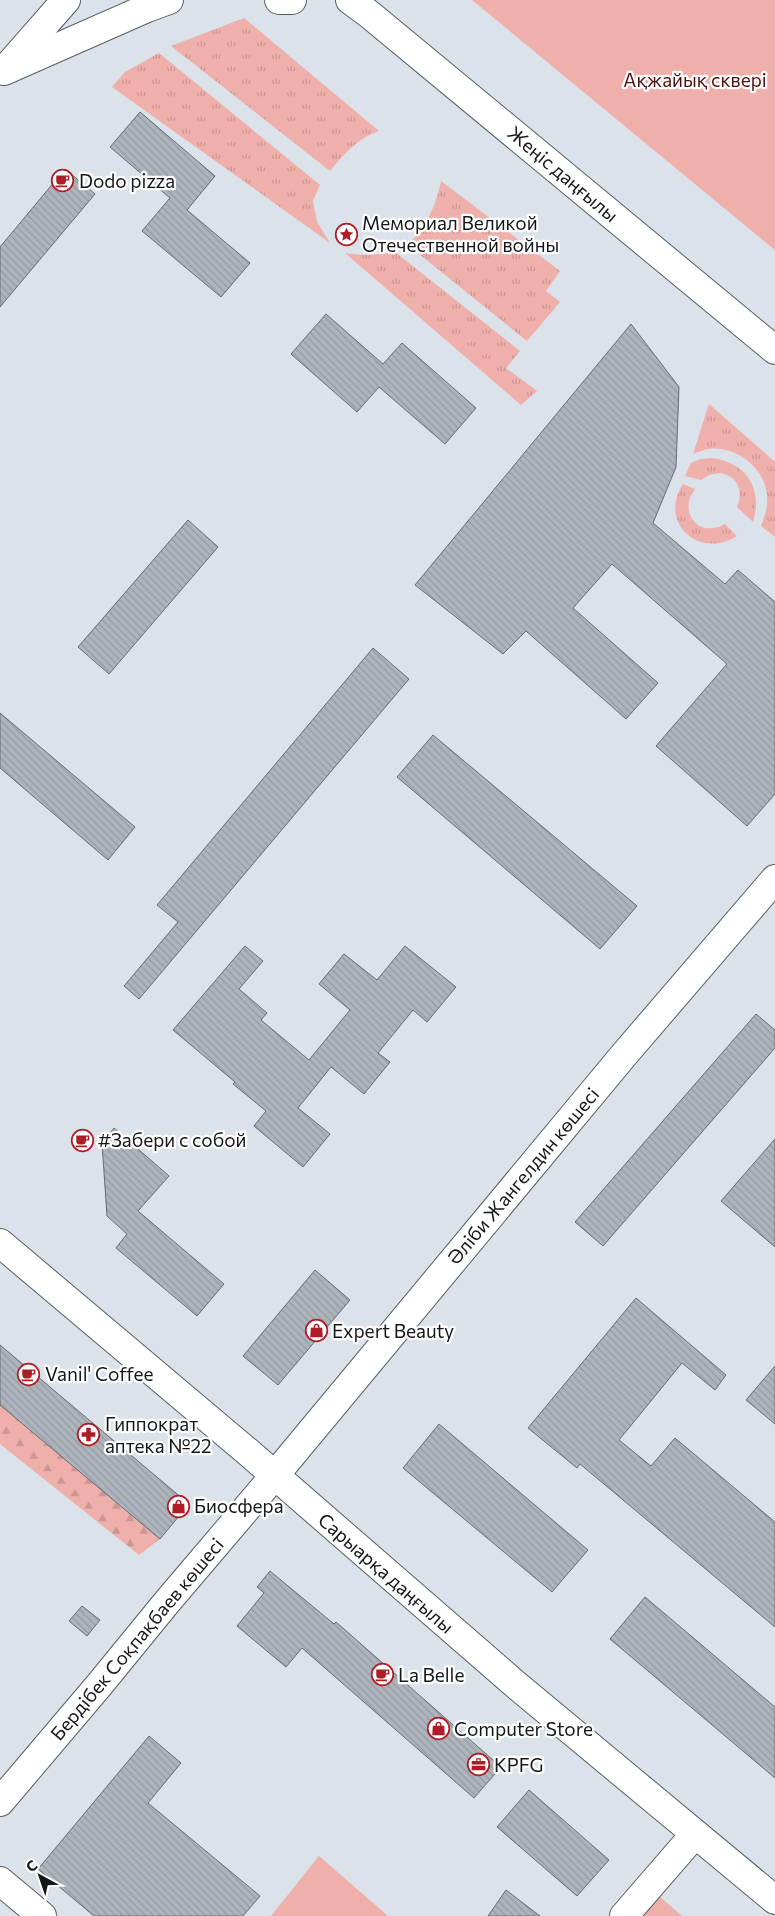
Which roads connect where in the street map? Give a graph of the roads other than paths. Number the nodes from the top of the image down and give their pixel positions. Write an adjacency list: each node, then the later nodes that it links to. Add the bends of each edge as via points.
1 (66, 0): 6 (main road)
2 (169, 0): 6 (main road)
3 (279, 0): 4 (main road)
4 (292, 0)
5 (361, 5): 7 (main road, Жеңіс даңғылы)
6 (2, 74)
7 (775, 350)
8 (775, 880): 10 (main road, Әліби Жангелдин көшесі, via 623,1056)
9 (0, 1243): 10 (main road, Сарыарқа даңғылы)
10 (274, 1475): 11 (main road, Бердібек Соқпақбаев көшесі); 12 (main road, Сарыарқа даңғылы, via 508,1678)
11 (0, 1802)
12 (695, 1834): 14 (main road, Сарыарқа даңғылы); 16 (main road)
13 (0, 1881): 15 (main road)
14 (775, 1900)
15 (42, 1916)
16 (624, 1916)

